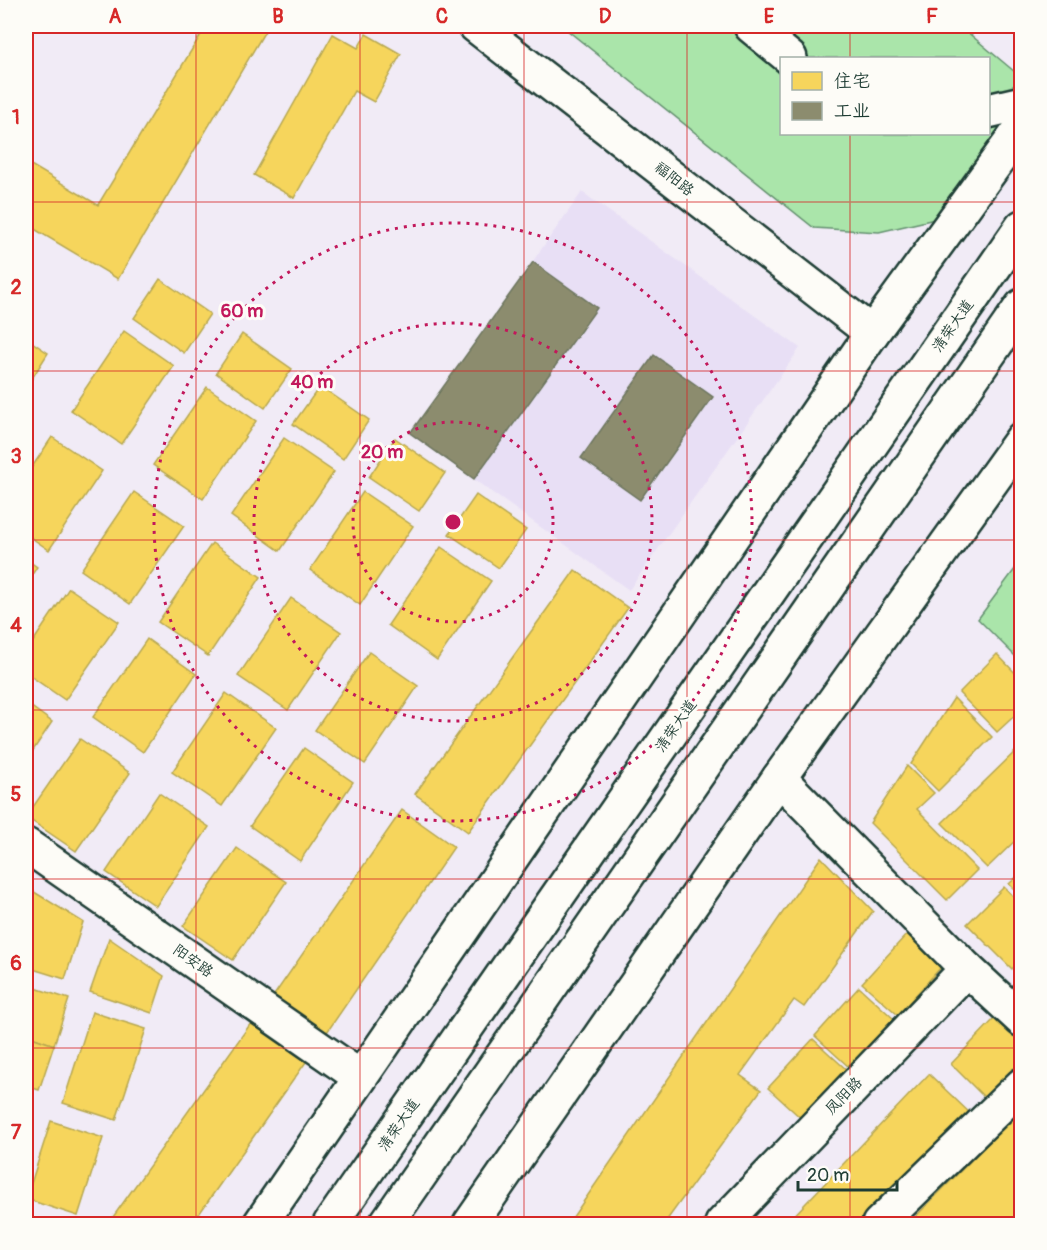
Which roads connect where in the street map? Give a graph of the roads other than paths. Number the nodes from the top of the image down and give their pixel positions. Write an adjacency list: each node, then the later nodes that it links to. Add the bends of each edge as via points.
1 (476, 26): 9 (main road, 福阳路)
2 (751, 26): 3 (main road)
3 (789, 57)
4 (1022, 103): 5 (main road)
5 (990, 111)
6 (1022, 127): 9 (main road)
7 (1022, 227): 18 (main road, 清荣大道)
8 (1022, 306): 19 (main road)
9 (872, 333): 15 (main road)
10 (1022, 439): 11 (main road)
11 (780, 778): 13 (main road); 20 (main road)
12 (26, 845): 15 (main road, 阳安路)
13 (967, 969): 14 (main road); 21 (main road, 凤阳路)
14 (1022, 1020)
15 (360, 1077): 17 (main road)
16 (1022, 1085): 22 (main road)
17 (260, 1224)
18 (330, 1224)
19 (386, 1224)
20 (470, 1224)
21 (722, 1224)
22 (879, 1224)

